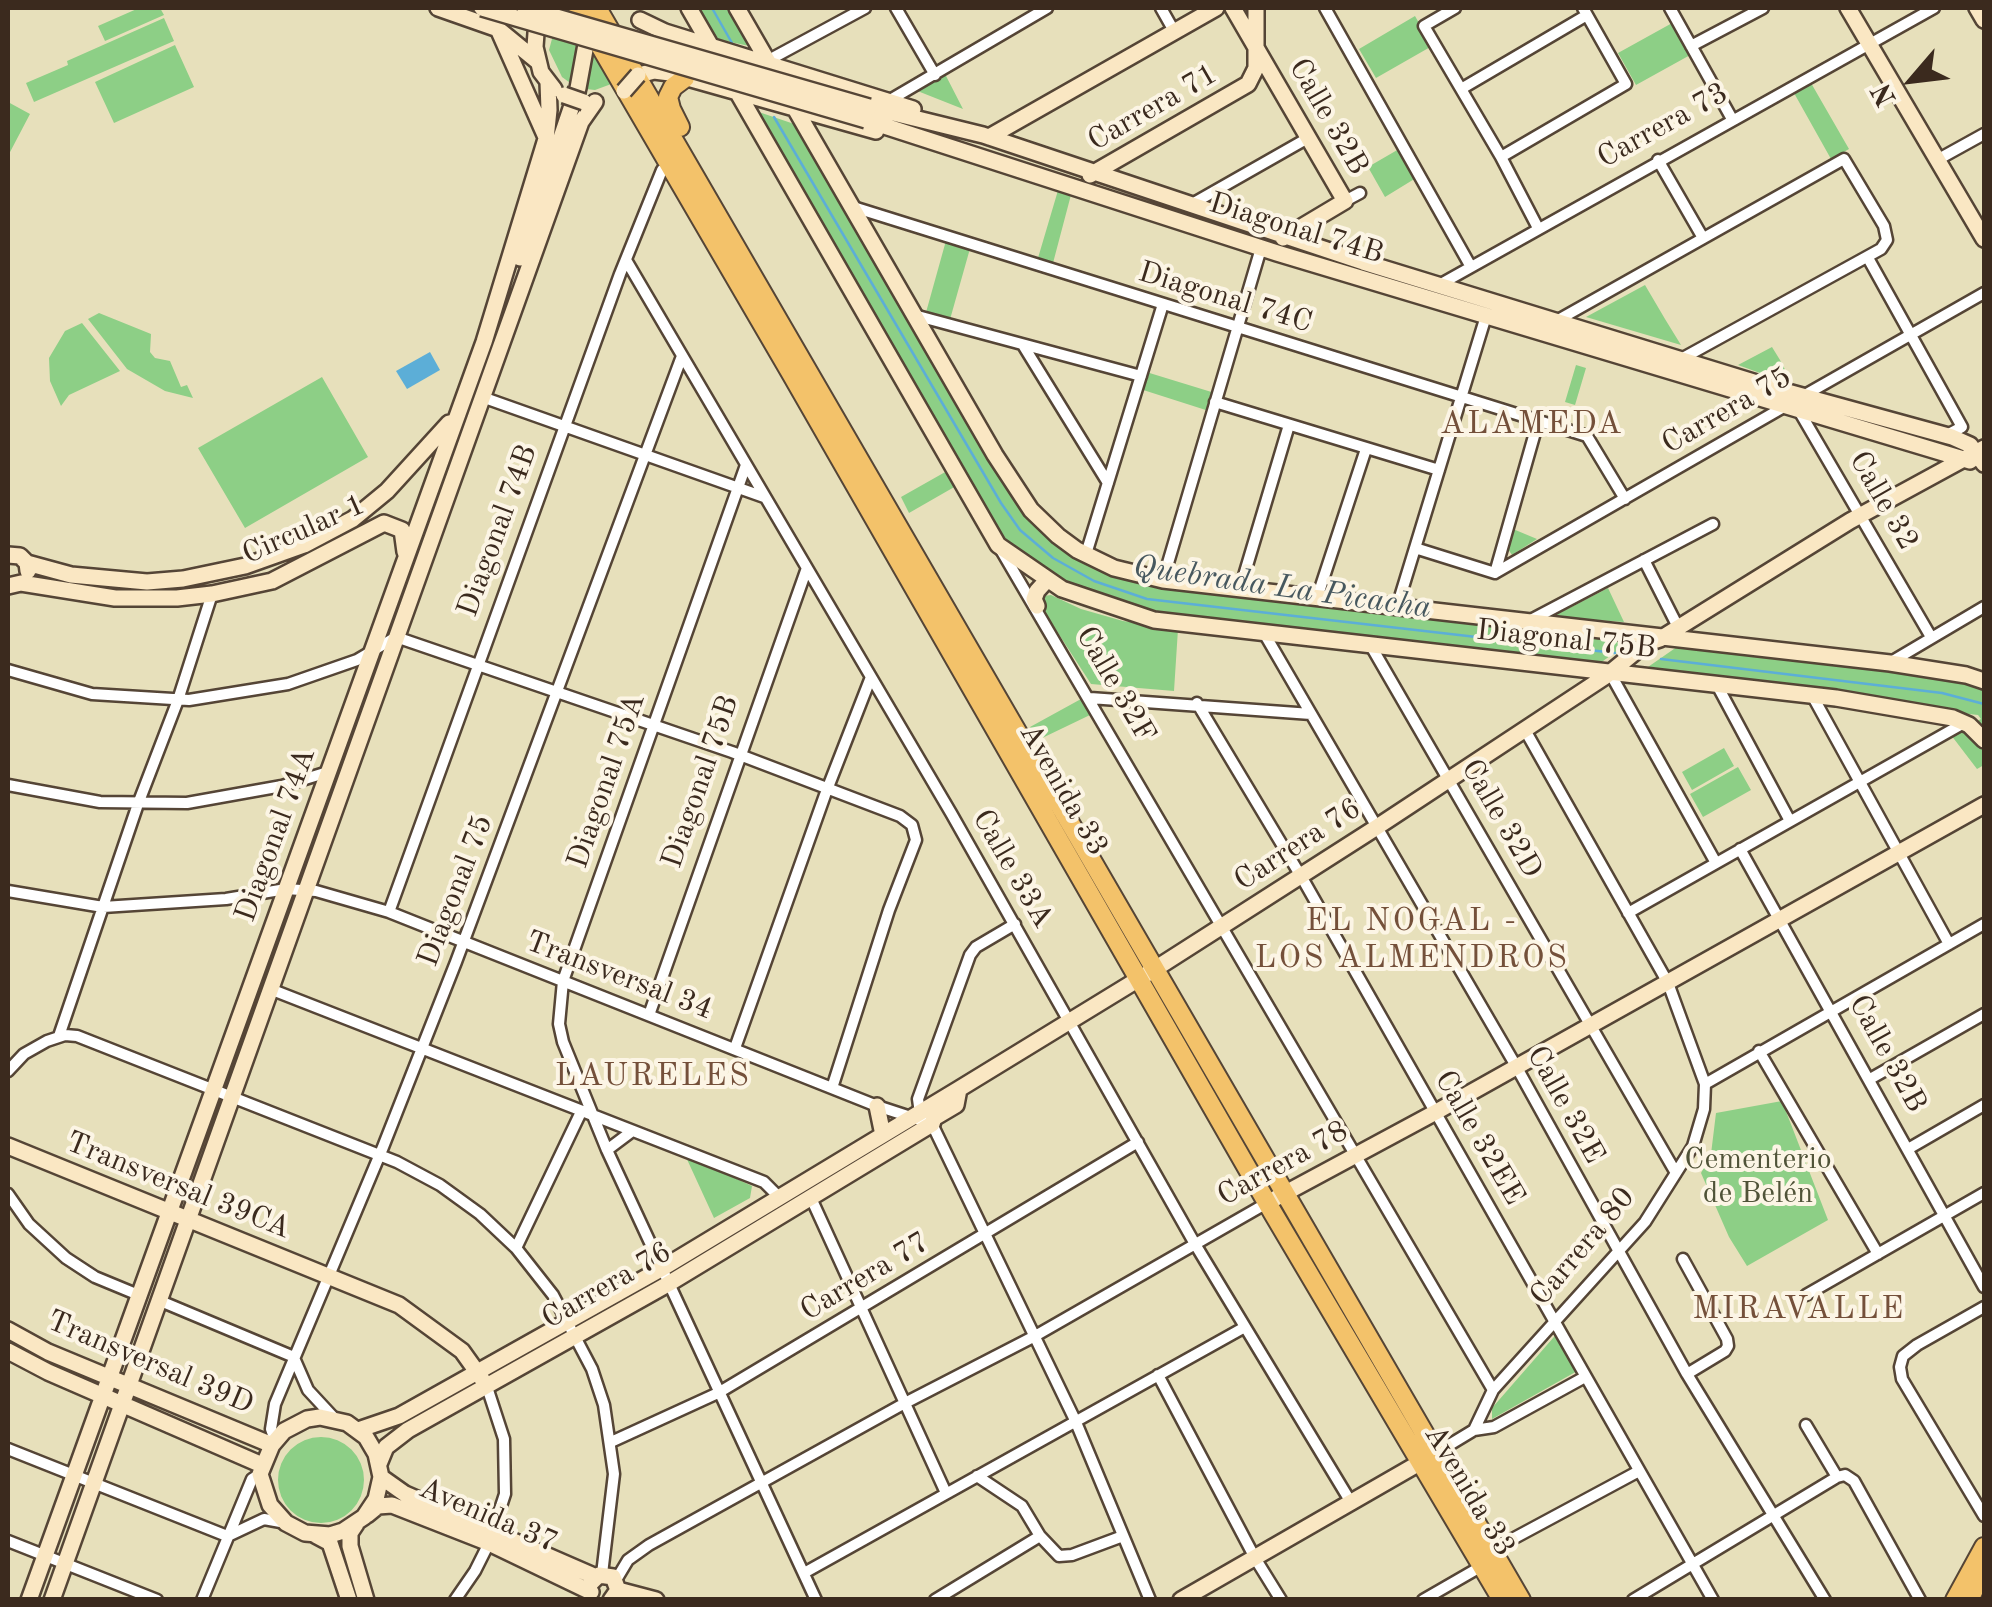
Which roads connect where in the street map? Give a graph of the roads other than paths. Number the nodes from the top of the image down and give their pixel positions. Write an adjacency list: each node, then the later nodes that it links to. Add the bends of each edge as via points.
1 (438, 8): 22 (street)
2 (525, 8): 27 (street, bridge)
3 (550, 8): 34 (street, via 536,34)
4 (578, 8): 27 (main road, Avenida 33)
5 (597, 8): 78 (main road, Avenida 33)
6 (736, 8): 35 (street)
7 (866, 8): 35 (street)
8 (896, 8): 37 (street)
9 (1047, 8): 37 (street)
10 (1161, 8): 28 (street)
11 (1216, 8): 28 (street)
12 (1232, 8): 33 (street, Calle 32B)
13 (1256, 8): 33 (street)
14 (1325, 8): 74 (street)
15 (1455, 8): 42 (street, via 1424,26)
16 (1670, 8): 32 (street)
17 (1762, 8): 32 (street)
18 (1848, 8): 30 (street)
19 (1934, 8): 30 (street, Carrera 73)
20 (1977, 8): 25 (street)
21 (1585, 11): 42 (street); 56 (street, via 1626,84)
22 (476, 12): 26 (street); 27 (street, bridge)
23 (635, 14): 29 (street); 36 (street, via 646,48)
24 (693, 15): 29 (street); 31 (street, Calle 32F)
25 (1984, 20)
26 (498, 29): 34 (street); 55 (street)
27 (592, 32): 49 (street, Diagonal 74B, bridge); 76 (main road, Avenida 33); 86 (street, via 569,116)
28 (1174, 32): 53 (street)
29 (682, 37): 31 (street)
30 (1868, 43): 51 (street, Carrera 73); 58 (street)
31 (711, 45): 35 (street); 43 (street, Calle 32F)
32 (1692, 46): 51 (street)
33 (1256, 49): 54 (street, Calle 32B); 61 (street, Carrera 71, via 1248,84)
34 (537, 61): 40 (street)
35 (767, 61): 39 (street); 41 (street)
36 (638, 75): 38 (street); 44 (street, bridge)
37 (935, 75): 45 (street)
38 (685, 78): 43 (street); 78 (main road, via 670,91 670,109)
39 (778, 80): 47 (street); 48 (street)
40 (548, 82): 46 (street, bridge, via 564,96); 55 (street, Diagonal 74A)
41 (837, 82): 45 (street); 50 (street, via 826,98)
42 (1461, 89): 56 (street)
43 (739, 93): 47 (street); 114 (street, Calle 32F)
44 (620, 94): 46 (street); 60 (main road)
45 (890, 100): 53 (street)
46 (590, 102): 91 (street, Diagonal 74A)
47 (770, 102): 48 (street)
48 (793, 108): 50 (street); 65 (street)
49 (868, 113): 53 (street, Diagonal 74B); 59 (street, Diagonal 74B)
50 (828, 118): 59 (street)
51 (1732, 119): 57 (street, Carrera 73)
52 (1984, 134): 58 (street)
53 (986, 136): 61 (street, Diagonal 74B)
54 (1308, 138): 64 (street, Calle 32B); 66 (street)
55 (546, 139): 86 (street, Diagonal 74A)
56 (1501, 157): 67 (street)
57 (1658, 160): 67 (street, Carrera 73); 69 (street)
58 (1937, 160): 70 (street)
59 (1010, 168): 62 (street, Diagonal 74B)
60 (662, 170): 73 (street, Diagonal 74B); 76 (main road)
61 (1093, 174): 62 (street, Carrera 71); 66 (street, Diagonal 74B)
62 (1048, 181): 71 (street, Diagonal 74B)
63 (1360, 192): 64 (street)
64 (1345, 201): 68 (street)
65 (849, 206): 80 (street, Diagonal 74C); 81 (street)
66 (1190, 206): 68 (street, Diagonal 74B)
67 (1538, 228): 74 (street, Carrera 73)
68 (1285, 236): 71 (street); 75 (street, Diagonal 74B)
69 (1703, 238): 72 (street, via 1844,159 1884,226 1887,240); 83 (street)
70 (1984, 239)
71 (1264, 248): 79 (street, Diagonal 74B); 84 (street)
72 (1868, 258): 85 (street); 89 (street)
73 (626, 260): 88 (street, Calle 33A); 98 (street, Diagonal 74B)
74 (1471, 267): 75 (street, Carrera 73)
75 (1440, 285): 79 (street, Carrera 73); 83 (street, Diagonal 74B)
76 (742, 289): 185 (main road, Avenida 33)
77 (1984, 293): 85 (street, Carrera 75)
78 (767, 296): 185 (main road, Avenida 33)
79 (1421, 296): 82 (street, Diagonal 74B)
80 (1164, 304): 84 (street, Diagonal 74C); 90 (street)
81 (914, 315): 87 (street); 118 (street, via 1032,510)
82 (1486, 316): 92 (street); 94 (street, Diagonal 74B)
83 (1558, 320): 89 (street, Diagonal 74B)
84 (1237, 328): 92 (street, Diagonal 74C); 93 (street)
85 (1911, 334): 94 (street, Carrera 75); 99 (street, via 1962,426)
86 (484, 342): 95 (street, Diagonal 74A)
87 (1023, 345): 90 (street); 107 (street)
88 (682, 356): 102 (street, Diagonal 75); 104 (street, Calle 33A)
89 (1683, 358): 94 (street, Diagonal 74B)
90 (1141, 376): 107 (street)
91 (482, 397): 98 (street); 138 (street, Diagonal 74A)
92 (1461, 397): 96 (street, Diagonal 74C); 105 (street)
93 (1215, 402): 97 (street); 126 (street)
94 (1798, 406): 99 (street, Diagonal 74B); 101 (street, Diagonal 74B); 110 (street, Carrera 75); 111 (street, Calle 32)
95 (454, 418): 113 (street, Circular 1, via 388,491); 119 (street, Diagonal 74A)
96 (1538, 422): 110 (street, Diagonal 74C, via 1587,436); 123 (street)
97 (1289, 424): 100 (street); 128 (street)
98 (566, 427): 102 (street); 143 (street, Diagonal 74B)
99 (1946, 435): 103 (street, Diagonal 74B, via 1970,445)
100 (1366, 449): 105 (street); 130 (street)
101 (1931, 450): 103 (street, Diagonal 74B); 106 (street)
102 (644, 454): 108 (street); 150 (street, Diagonal 75)
103 (1979, 458): 106 (street, Carrera 76)
104 (746, 465): 108 (street, Diagonal 75A); 109 (street, Calle 33A)
105 (1439, 470): 115 (street)
106 (1936, 475): 111 (street, Carrera 76)
107 (1108, 483): 118 (street)
108 (737, 488): 109 (street); 156 (street, Diagonal 75A)
109 (765, 497): 122 (street, Calle 33A)
110 (1625, 499): 123 (street, Carrera 75)
111 (1860, 516): 135 (street, Carrera 76); 137 (street, Calle 32)
112 (1713, 524): 120 (street)
113 (324, 535): 116 (street); 124 (street, Circular 1)
114 (998, 544): 125 (street, Diagonal 75B); 131 (street, Calle 32F)
115 (1416, 548): 123 (street); 132 (street)
116 (331, 551): 119 (street, Circular 1, via 384,523 402,530); 129 (street, Circular 1, via 272,581)
117 (8, 554): 121 (street, Circular 1)
118 (1086, 554): 126 (street, Diagonal 75B)
119 (406, 556): 141 (street, Diagonal 74A)
120 (1644, 560): 134 (street); 135 (street)
121 (27, 564): 124 (street, Circular 1, via 116,581); 127 (street, via 27,574)
122 (807, 568): 146 (street, Calle 33A); 159 (street, Diagonal 75B)
123 (1495, 573)
124 (218, 574): 129 (street)
125 (1047, 580): 131 (street, via 1037,590); 136 (street, Diagonal 75B, via 1082,599 1154,620)
126 (1163, 580): 128 (street, Diagonal 75B)
127 (12, 588): 129 (street, Circular 1, via 115,598)
128 (1240, 589): 130 (street, Diagonal 75B)
129 (212, 594): 152 (street)
130 (1317, 598): 132 (street, Diagonal 75B)
131 (1037, 606): 151 (street, Calle 32F)
132 (1398, 607): 134 (street, Diagonal 75B)
133 (1984, 607): 137 (street)
134 (1528, 622): 139 (street, Diagonal 75B)
135 (1678, 627): 139 (street, Carrera 76)
136 (1264, 632): 140 (street, Diagonal 75B); 154 (street, Calle 32E)
137 (1931, 637): 142 (street)
138 (396, 638): 141 (street); 143 (street); 174 (street, Diagonal 74A)
139 (1651, 644): 142 (street, Diagonal 75B); 145 (street, Carrera 76)
140 (1371, 646): 145 (street, Diagonal 75B); 161 (street, Calle 32D)
141 (370, 655): 152 (street, via 288,684); 160 (street, Diagonal 74A)
142 (1890, 663): 147 (street, Diagonal 75B)
143 (478, 667): 150 (street); 177 (street, Diagonal 74B)
144 (8, 670): 152 (street, via 92,694)
145 (1616, 671): 148 (street, Diagonal 75B); 157 (street, Carrera 76); 171 (street)
146 (871, 678): 164 (street); 180 (street, Calle 33A)
147 (1984, 681)
148 (1717, 685): 149 (street, Diagonal 75B); 167 (street)
149 (1812, 694): 155 (street, Diagonal 75B); 162 (street)
150 (557, 695): 156 (street); 183 (street, Diagonal 75)
151 (1090, 698): 153 (street); 182 (street, Calle 32F)
152 (178, 700): 165 (street)
153 (1197, 703): 154 (street); 172 (street, Calle 32EE)
154 (1312, 714): 168 (street, Calle 32E)
155 (1965, 722): 158 (street); 162 (street)
156 (652, 728): 159 (street); 186 (street, Diagonal 75A)
157 (1525, 730): 161 (street, Carrera 76); 178 (street)
158 (1984, 740)
159 (739, 755): 164 (street); 191 (street, Diagonal 75B)
160 (328, 772): 165 (street, via 234,797); 173 (street, Diagonal 74A)
161 (1449, 780): 168 (street, Carrera 76); 193 (street, Calle 32D)
162 (1858, 782): 167 (street); 170 (street)
163 (8, 786): 165 (street)
164 (828, 787): 196 (street); 202 (street, via 900,816 916,834)
165 (138, 804): 176 (street)
166 (1984, 805): 170 (street, Carrera 78)
167 (1790, 821): 169 (street)
168 (1377, 826): 172 (street, Carrera 76); 199 (street, Calle 32E)
169 (1740, 849): 171 (street); 179 (street, Calle 32B)
170 (1898, 850): 179 (street, Carrera 78); 184 (street)
171 (1716, 864): 178 (street)
172 (1301, 876): 182 (street, Carrera 76); 207 (street, Calle 32EE)
173 (286, 889): 174 (street, Transversal 34); 176 (street, Transversal 34); 203 (street, Diagonal 74A)
174 (307, 889): 177 (street, Transversal 34); 188 (street, Diagonal 74A)
175 (8, 891): 176 (street, Transversal 34)
176 (103, 907): 194 (street)
177 (389, 912): 183 (street, Transversal 34)
178 (1628, 914): 187 (street)
179 (1780, 917): 187 (street, Carrera 78); 189 (street, Calle 32B)
180 (1015, 924): 192 (street, Calle 33A); 209 (street, via 970,956 918,1099)
181 (1984, 924): 184 (street)
182 (1223, 926): 185 (street, Carrera 76); 217 (street, Calle 32F)
183 (463, 940): 186 (street, Transversal 34); 195 (street, Diagonal 75)
184 (1949, 944): 189 (street)
185 (1148, 974): 192 (street, Carrera 76); 220 (main road, Avenida 33); 224 (main road, Avenida 33)
186 (564, 981): 191 (street, Transversal 34); 208 (street, Diagonal 75A, via 560,1031)
187 (1668, 982): 193 (street, Carrera 78); 201 (street)
188 (270, 989): 195 (street); 204 (street, Diagonal 74A)
189 (1832, 1010): 197 (street); 200 (street, Calle 32B)
190 (1984, 1014): 200 (street)
191 (650, 1015): 196 (street, Transversal 34)
192 (1069, 1021): 209 (street, Carrera 76, via 960,1089 956,1105); 212 (street, Calle 33A)
193 (1590, 1024): 199 (street, Carrera 78); 218 (street, Calle 32D)
194 (59, 1036): 198 (street); 203 (street, via 77,1036)
195 (422, 1048): 208 (street); 216 (street, Diagonal 75)
196 (735, 1048): 202 (street, Transversal 34)
197 (1759, 1051): 201 (street); 230 (street)
198 (10, 1062)
199 (1516, 1066): 207 (street, Carrera 78); 231 (street, Calle 32E)
200 (1870, 1079): 214 (street, Calle 32B)
201 (1705, 1084): 218 (street, Carrera 80, via 1701,1123)
202 (832, 1088): 206 (street, Transversal 34)
203 (214, 1089): 204 (street); 225 (street, Diagonal 74A)
204 (231, 1096): 216 (street); 225 (street, Diagonal 74A)
205 (1984, 1105): 214 (street)
206 (877, 1106): 209 (street, Transversal 34); 211 (street)
207 (1436, 1112): 217 (street, Carrera 78); 240 (street, Calle 32EE)
208 (586, 1114): 210 (street); 215 (street, Diagonal 75A); 229 (street)
209 (922, 1117): 211 (street, Carrera 76); 223 (street, Carrera 76); 227 (street)
210 (632, 1132): 215 (street); 222 (street, via 764,1182)
211 (884, 1135): 222 (street, Carrera 76)
212 (1138, 1142): 227 (street, Carrera 77); 228 (street, Calle 33A)
213 (8, 1146): 225 (street, Transversal 39CA)
214 (1908, 1149): 226 (street, Calle 32B)
215 (607, 1150): 234 (street, Diagonal 75A)
216 (380, 1155): 229 (street, via 461,1199); 233 (street, Diagonal 75)
217 (1356, 1155): 220 (street, Carrera 78); 255 (street, Calle 32F)
218 (1676, 1174): 231 (street, Carrera 80)
219 (8, 1194): 237 (street, via 66,1258)
220 (1285, 1194): 224 (street, Carrera 78); 270 (main road, Avenida 33)
221 (1984, 1194): 226 (street)
222 (779, 1197): 234 (street, Carrera 76)
223 (811, 1198): 234 (street, Carrera 76); 239 (street)
224 (1267, 1203): 228 (street, Carrera 78); 271 (main road, Avenida 33)
225 (178, 1216): 233 (street, Transversal 39CA); 237 (street, Diagonal 74A)
226 (1945, 1216): 230 (street); 235 (street, Calle 32B)
227 (986, 1234): 239 (street, Carrera 77); 244 (street)
228 (1195, 1244): 241 (street, Calle 33A); 244 (street, Carrera 78)
229 (516, 1248): 242 (street)
230 (1878, 1254): 236 (street)
231 (1618, 1255): 240 (street, Carrera 80); 250 (street, Calle 32E)
232 (1684, 1258): 250 (street, via 1727,1339 1725,1351)
233 (327, 1276): 246 (street, Diagonal 75); 249 (street, Transversal 39CA, via 422,1318)
234 (665, 1276): 242 (street, Carrera 76); 256 (street, Diagonal 75A)
235 (1984, 1287)
236 (1806, 1294)
237 (149, 1298): 246 (street); 247 (street, Diagonal 74A); 253 (street, Diagonal 74A)
238 (1984, 1306): 283 (street, via 1903,1356 1900,1367)
239 (862, 1309): 256 (street, Carrera 77); 259 (street)
240 (1556, 1323): 252 (street, Calle 32EE); 255 (street, Carrera 80)
241 (1245, 1326): 251 (street); 281 (street, Calle 33A)
242 (572, 1328): 249 (street, Carrera 76); 254 (street, Carrera 76); 268 (street, via 592,1369)
243 (8, 1330): 248 (street, Transversal 39D)
244 (1035, 1336): 259 (street, Carrera 78); 263 (street)
245 (8, 1351): 257 (street, Transversal 39D)
246 (294, 1357): 261 (street, via 308,1390); 267 (street, Diagonal 75, via 276,1404)
247 (118, 1359): 248 (street); 253 (street, Diagonal 74A)
248 (91, 1370): 253 (street, Transversal 39D)
249 (478, 1372): 254 (street, Transversal 39CA); 265 (street, Carrera 76, via 380,1425)
250 (1687, 1374): 282 (street, Calle 32E)
251 (1158, 1375): 263 (street); 294 (street)
252 (1584, 1377): 266 (street, via 1494,1426); 274 (street, Calle 32EE)
253 (120, 1381): 257 (street, Diagonal 74A); 258 (street, Diagonal 74A); 267 (street, Transversal 39D)
254 (487, 1387): 273 (street, Carrera 76, via 396,1438); 290 (street, via 507,1457)
255 (1493, 1390): 266 (street, Carrera 80)
256 (718, 1394): 268 (street, Carrera 77); 279 (street, Diagonal 75A)
257 (105, 1396): 258 (street, Transversal 39D); 275 (street, Diagonal 74A)
258 (121, 1402): 260 (street, Transversal 39D); 262 (street, Diagonal 74A)
259 (905, 1404): 279 (street, Carrera 78); 280 (street)
260 (140, 1410): 262 (street); 272 (street, Transversal 39D)
261 (334, 1418): 265 (street); 267 (street, via 307,1419)
262 (115, 1419): 278 (street, Diagonal 74A)
263 (1075, 1420): 276 (street); 289 (street)
264 (1806, 1425): 277 (street)
265 (358, 1430): 273 (street, via 372,1445)
266 (1474, 1430): 270 (street)
267 (273, 1442): 272 (street)
268 (612, 1442): 300 (street)
269 (8, 1449): 275 (street)
270 (1436, 1453): 271 (street); 295 (main road, Avenida 33)
271 (1419, 1464): 281 (street); 295 (main road, Avenida 33)
272 (261, 1470): 285 (street, via 270,1504); 287 (street)
273 (380, 1470): 284 (street, via 376,1499); 290 (street, Avenida 37, via 405,1494)
274 (1640, 1470): 295 (street); 297 (street, Calle 32EE)
275 (76, 1475): 278 (street); 293 (street, Diagonal 74A)
276 (978, 1476): 280 (street); 288 (street, via 1022,1506)
277 (1837, 1477): 282 (street); 320 (street, via 1854,1480)
278 (95, 1482): 287 (street); 296 (street, Diagonal 74A)
279 (764, 1482): 299 (street, Diagonal 75A); 300 (street, Carrera 78, via 632,1556)
280 (946, 1493): 299 (street)
281 (1352, 1504): 294 (street)
282 (1776, 1516): 297 (street); 319 (street, Calle 32E)
283 (1984, 1516)
284 (360, 1521): 286 (street); 290 (street, Avenida 37, via 378,1506 392,1505); 306 (street, via 350,1546)
285 (286, 1522): 286 (street); 287 (street, via 264,1519)
286 (315, 1535): 305 (street, via 330,1542)
287 (227, 1536): 304 (street)
288 (1040, 1536): 289 (street, via 1063,1556); 310 (street)
289 (1123, 1536): 311 (street)
290 (492, 1537): 300 (street, Avenida 37); 307 (street)
291 (8, 1541): 293 (street)
292 (1984, 1547): 321 (main road)
293 (46, 1555): 296 (street); 301 (street, Diagonal 74A)
294 (1255, 1558): 312 (street); 313 (street)
295 (1487, 1558): 314 (street); 315 (main road, Avenida 33); 316 (main road, Avenida 33)
296 (66, 1562): 302 (street, Diagonal 74A); 303 (street)
297 (1693, 1565): 317 (street); 318 (street, Calle 32EE)
298 (1984, 1569): 322 (main road)
299 (804, 1572): 309 (street, Diagonal 75A)
300 (601, 1590): 308 (street, Avenida 37)
301 (29, 1600)
302 (52, 1600)
303 (158, 1600)
304 (202, 1600)
305 (349, 1600)
306 (366, 1600)
307 (456, 1600)
308 (656, 1600)
309 (816, 1600)
310 (935, 1600)
311 (1150, 1600)
312 (1181, 1600)
313 (1281, 1600)
314 (1423, 1600)
315 (1502, 1600)
316 (1521, 1600)
317 (1633, 1600)
318 (1713, 1600)
319 (1825, 1600)
320 (1920, 1600)
321 (1955, 1600)
322 (1970, 1600)

